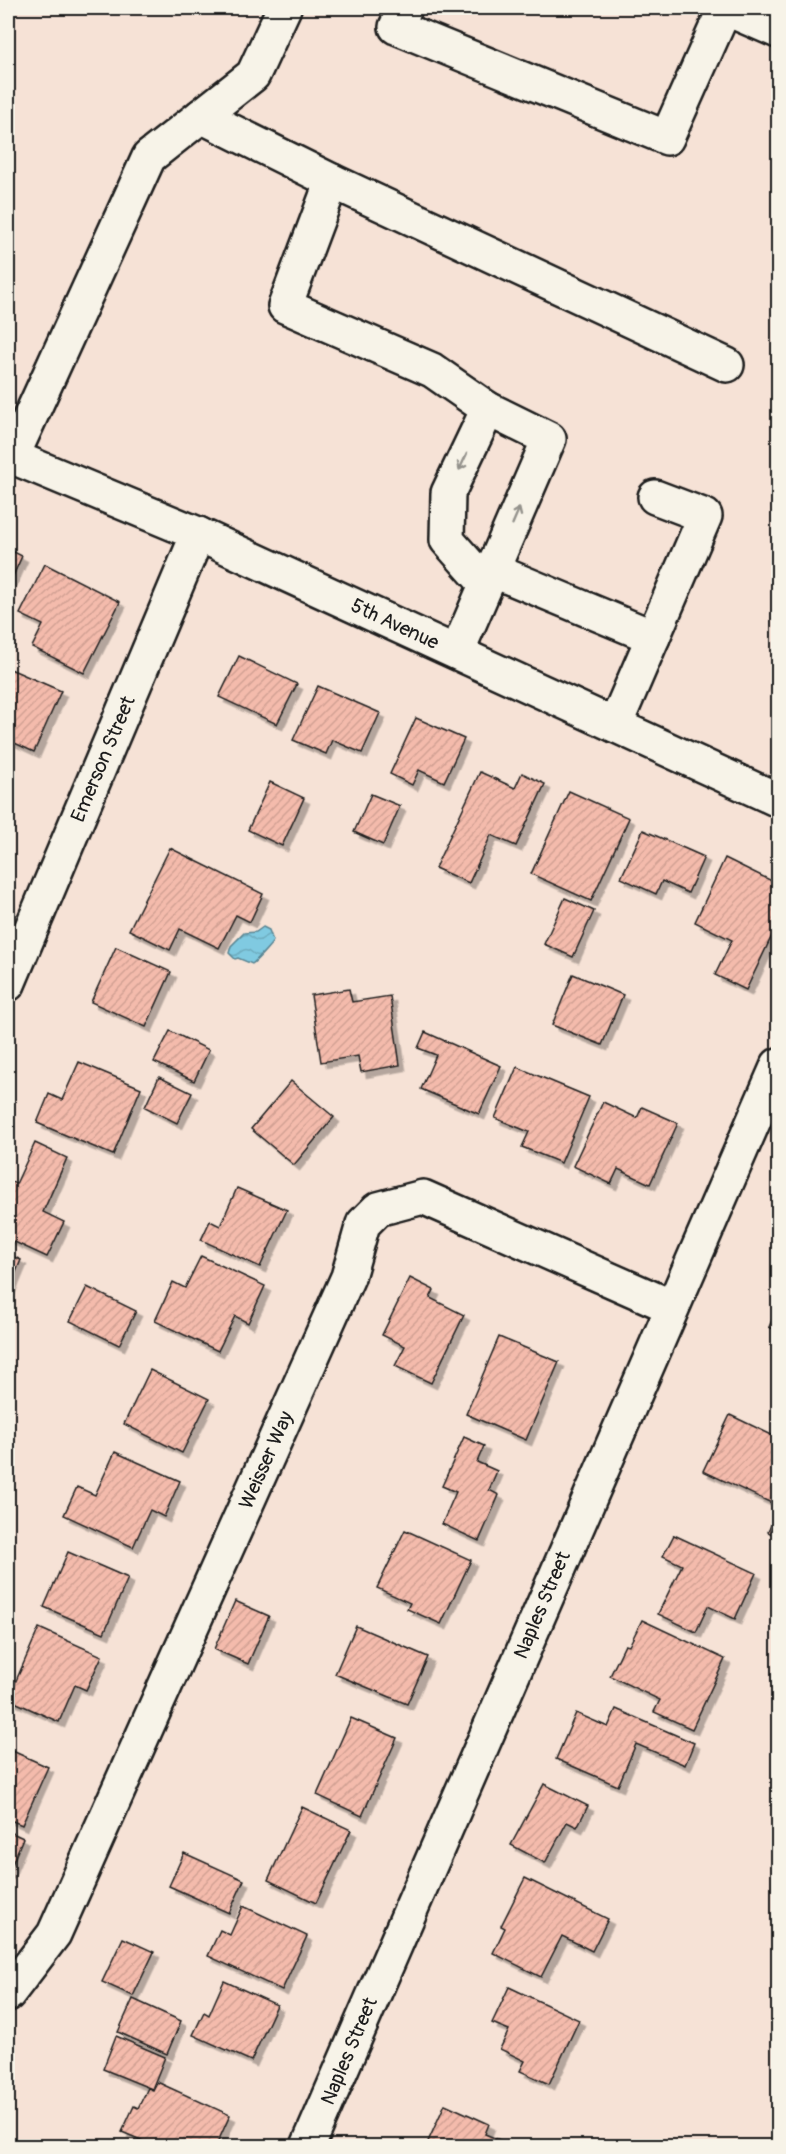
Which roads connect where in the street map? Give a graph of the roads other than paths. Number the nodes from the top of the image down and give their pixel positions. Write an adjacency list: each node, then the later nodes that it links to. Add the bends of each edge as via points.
1 (284, 8): 5 (street, via 253,75)
2 (405, 8): 3 (street, via 396,27 666,138)
3 (725, 8): 4 (street)
4 (778, 31)
5 (201, 116): 6 (street); 9 (street, via 149,157)
6 (332, 182): 7 (street); 8 (street, via 285,306 432,370)
7 (727, 365)
8 (488, 409): 12 (street, one-way to 12, via 448,493 447,540); 12 (street, one-way to 8, via 549,439)
9 (10, 456): 11 (street, 5th Avenue)
10 (655, 497): 13 (street, via 705,516)
11 (198, 534): 14 (street, 5th Avenue); 17 (street, Emerson Street)
12 (489, 577): 13 (street); 14 (street)
13 (653, 637): 15 (street)
14 (457, 652): 15 (street, 5th Avenue)
15 (615, 725): 16 (street, 5th Avenue)
16 (778, 800)
17 (8, 984)
18 (778, 1065): 19 (street, Naples Street)
19 (672, 1307): 20 (street, Weisser Way, via 423,1197 378,1209 363,1224 348,1277 54,1934); 21 (street, Naples Street)
20 (8, 1994)
21 (308, 2146)

